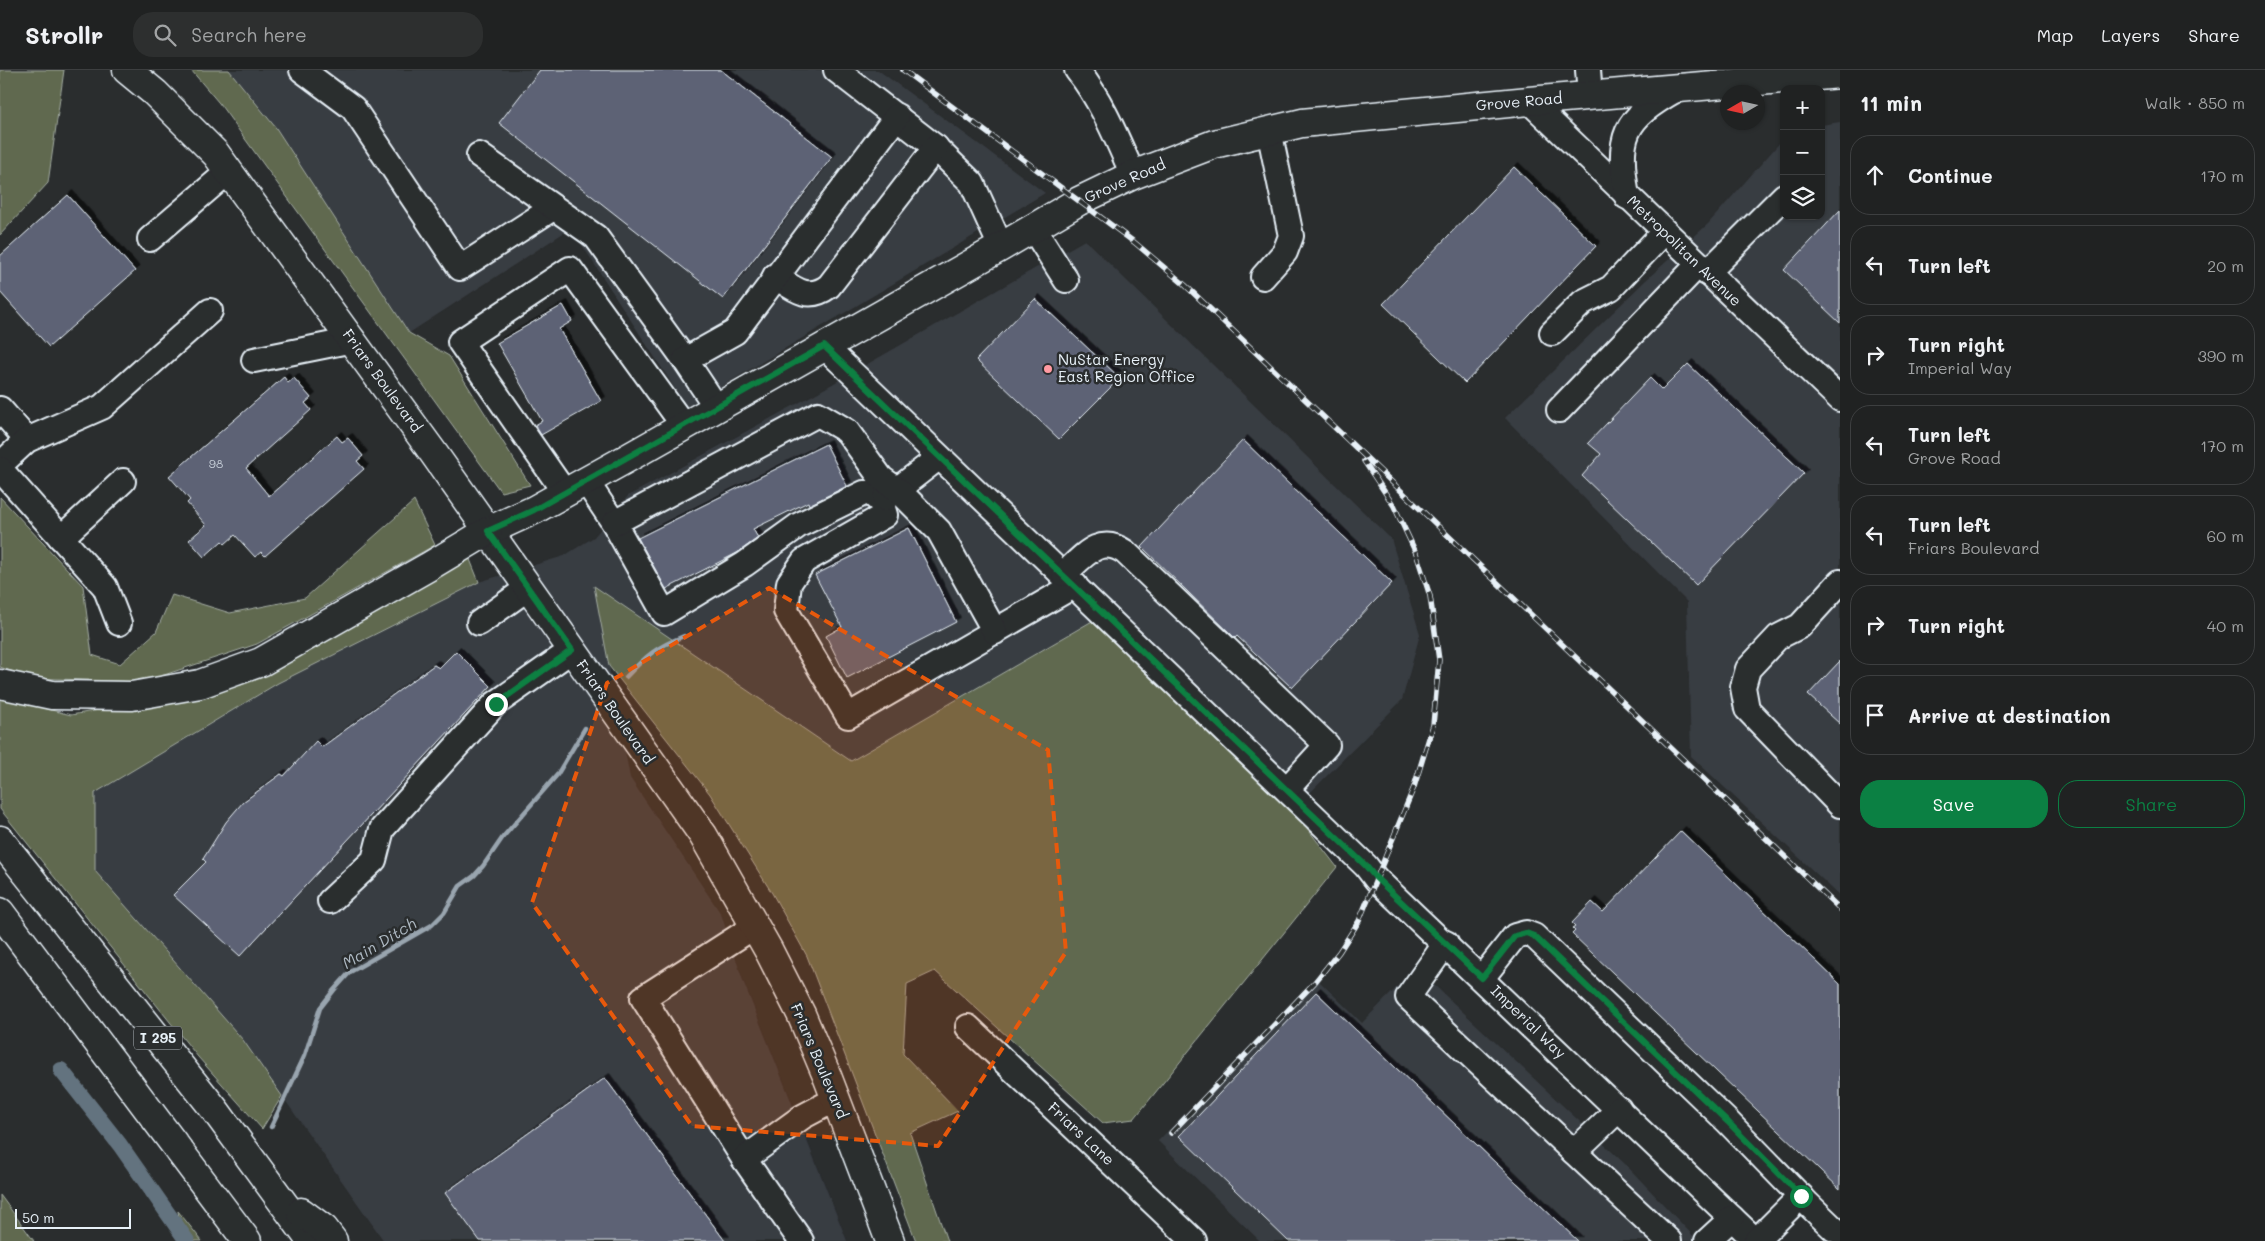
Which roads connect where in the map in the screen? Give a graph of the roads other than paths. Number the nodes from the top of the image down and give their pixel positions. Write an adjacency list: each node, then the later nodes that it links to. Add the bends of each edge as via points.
1 (127, 70): 13 (main road, Friars Boulevard, via 155,93)
2 (302, 70): 17 (street, via 353,108 460,268)
3 (836, 70): 9 (street)
4 (1076, 70): 14 (street, via 1104,112)
5 (1840, 74): 7 (main road, Grove Road)
6 (1589, 83): 7 (main road, Grove Road); 8 (main road, Grove Road)
7 (1679, 88): 15 (street, via 1650,104 1626,134 1622,153)
8 (1528, 101): 10 (main road, Grove Road, via 1302,123); 15 (street, Metropolitan Avenue)
9 (897, 116): 11 (street); 23 (street)
10 (1269, 130): 14 (main road, Grove Road, via 1214,144); 24 (street, via 1291,236 1286,252)
11 (936, 147): 21 (street, via 972,183); 23 (street, via 829,286 820,293 808,294)
12 (479, 155): 17 (street)
13 (229, 171): 20 (street); 28 (main road, Friars Boulevard)
14 (1133, 175): 18 (main road, Grove Road)
15 (1627, 197): 19 (street, Metropolitan Avenue)
16 (1780, 200): 22 (street)
17 (553, 208): 31 (street, via 596,237)
18 (1033, 228): 21 (main road, Grove Road); 25 (street)
19 (1664, 232): 22 (street, Metropolitan Avenue); 27 (street, via 1611,288 1583,302)
20 (150, 239)
21 (1001, 247): 29 (main road, Grove Road)
22 (1703, 269): 32 (street, Metropolitan Avenue); 35 (street)
23 (775, 276): 31 (street, via 735,332)
24 (1262, 277)
25 (1066, 280)
26 (210, 311): 37 (street, via 102,407)
27 (1552, 333)
28 (352, 340): 30 (street); 45 (main road, Friars Boulevard)
29 (824, 346): 33 (main road, Grove Road); 38 (street, Imperial Way)
30 (254, 360)
31 (685, 360): 33 (street)
32 (1840, 399)
33 (717, 408): 36 (main road, Grove Road)
34 (0, 409): 37 (street)
35 (1559, 410)
36 (684, 426): 42 (main road, Grove Road); 42 (street, via 570,269 460,342)
37 (27, 440): 39 (street)
38 (938, 458): 43 (street); 47 (street, Imperial Way)
39 (0, 464)
40 (0, 469): 46 (street)
41 (123, 481): 46 (street)
42 (576, 487): 44 (street); 45 (main road, Grove Road)
43 (890, 496): 44 (street, via 847,431 818,414); 44 (street, via 864,493 807,521 664,614); 52 (street, via 939,531); 52 (street, via 885,515 804,561 789,582 786,611 848,716)
44 (614, 523)
45 (488, 531): 49 (main road, Friars Boulevard); 54 (main road, Grove Road, via 260,662 200,684 132,696 52,696)
46 (61, 538): 50 (street, via 105,587)
47 (1069, 580): 52 (street); 55 (street, Imperial Way); 55 (street, via 1098,546 1116,546 1320,738 1327,745)
48 (1840, 582): 56 (street, via 1800,626 1778,637 1748,669 1743,687 1747,709)
49 (528, 588): 51 (street); 53 (main road, Friars Boulevard)
50 (119, 623)
51 (480, 623)
52 (995, 632)
53 (572, 650): 58 (street, via 496,704 382,829 374,860); 60 (main road, Friars Boulevard, via 703,835)
54 (0, 684)
55 (1287, 789): 62 (street, Imperial Way)
56 (1840, 805)
57 (0, 840): 69 (main road, I 295, via 215,1110)
58 (330, 901)
59 (0, 912): 61 (main road)
60 (755, 926): 65 (main road, Friars Boulevard, via 800,1014); 68 (street, via 643,998)
61 (17, 938): 73 (main road, via 68,1031); 74 (main road)
62 (1446, 943): 63 (street, Imperial Way); 67 (street, via 1408,997)
63 (1482, 978): 66 (street, Imperial Way); 70 (street, via 1515,936 1526,933 1534,936)
64 (968, 1027): 79 (street, Friars Lane)
65 (836, 1099): 68 (street, via 802,1117); 78 (main road, Friars Boulevard)
66 (1619, 1109): 67 (street); 71 (street, Imperial Way)
67 (1574, 1152): 80 (street)
68 (744, 1158): 77 (street)
69 (275, 1192): 75 (main road, I 295); 76 (main road, via 324,1229)
70 (1801, 1196): 72 (street); 82 (street)
71 (1732, 1218): 81 (street); 82 (street, Imperial Way)
72 (1840, 1232)
73 (229, 1241)
74 (247, 1241)
75 (311, 1241)
76 (333, 1241)
77 (801, 1241)
78 (890, 1241)
79 (1194, 1241)
80 (1669, 1241)
81 (1707, 1241)
82 (1756, 1241)

